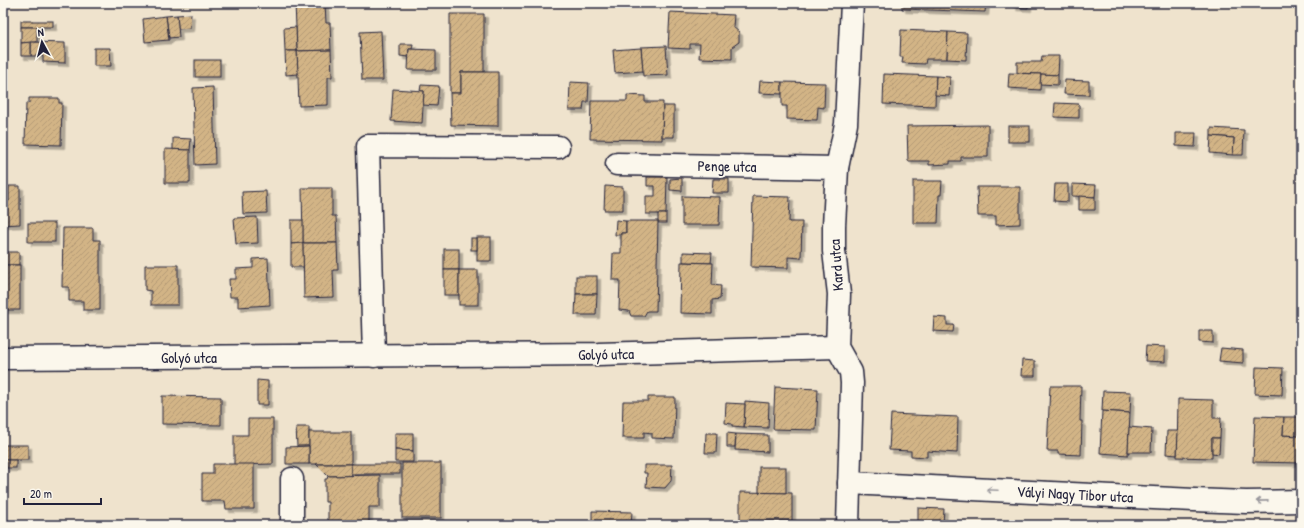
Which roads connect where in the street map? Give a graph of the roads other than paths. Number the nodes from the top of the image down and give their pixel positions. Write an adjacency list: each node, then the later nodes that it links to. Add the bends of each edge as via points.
1 (852, 3): 4 (street, Kard utca, via 846,124)
2 (558, 147): 6 (street, via 368,146)
3 (617, 164): 4 (street, Penge utca)
4 (837, 168): 5 (street, Kard utca, via 834,251 838,294)
5 (837, 347): 6 (street, Golyó utca, via 598,354); 9 (street, via 851,372 852,383)
6 (374, 356): 7 (street, Golyó utca)
7 (3, 358)
8 (292, 479): 11 (street)
9 (849, 483): 10 (street, Vályi Nagy Tibor utca, one-way to 9, via 1194,500); 12 (street)
10 (1301, 501)
11 (292, 525)
12 (848, 525)

